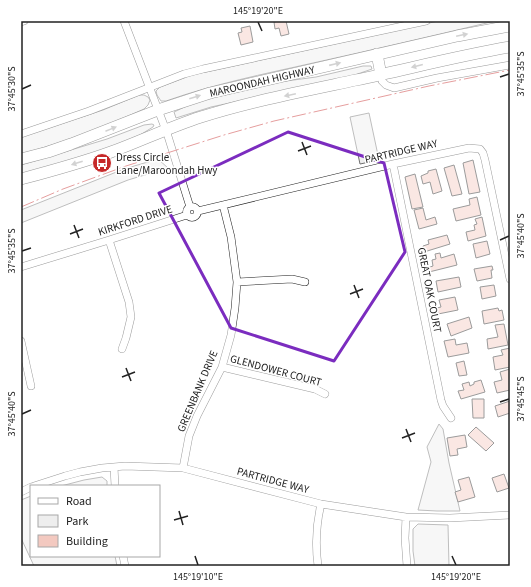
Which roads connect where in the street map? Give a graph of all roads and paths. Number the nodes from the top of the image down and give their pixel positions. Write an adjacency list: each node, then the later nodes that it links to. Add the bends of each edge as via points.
1 (124, 21): 8 (street)
2 (426, 21): 8 (street, via 203,69)
3 (510, 26): 5 (highway, MAROONDAH HIGHWAY, one-way to 3)
4 (510, 47): 7 (highway, MAROONDAH HIGHWAY, one-way to 7)
5 (376, 54): 7 (highway); 9 (highway, MAROONDAH HIGHWAY, one-way to 5, via 210,93)
6 (510, 65): 7 (street, via 394,88 382,81)
7 (381, 75): 10 (highway, MAROONDAH HIGHWAY, one-way to 10, via 237,107)
8 (150, 88): 9 (street); 11 (street)
9 (158, 110): 10 (street); 12 (highway, MAROONDAH HIGHWAY, one-way to 9, via 71,144)
10 (166, 129): 14 (highway, MAROONDAH HIGHWAY, one-way to 14, via 76,164); 16 (street)
11 (21, 134)
12 (21, 159)
13 (393, 164): 15 (street, PARTRIDGE WAY); 21 (street, PARTRIDGE WAY, via 469,148 480,149 485,160); 29 (street, GREAT OAK COURT, via 441,400)
14 (21, 179)
15 (223, 206): 17 (street, PARTRIDGE WAY); 22 (street, GREENBANK DRIVE, via 231,237)
16 (190, 207): 17 (street, via 195,207); 18 (street, via 186,211)
17 (198, 211): 18 (street, via 194,217)
18 (187, 215): 19 (street, KIRKFORD DRIVE)
19 (109, 240): 20 (street, KIRKFORD DRIVE); 25 (street, via 129,302 131,317)
20 (21, 267)
21 (510, 279)
22 (237, 282): 23 (street, via 292,279); 26 (street, GREENBANK DRIVE, via 236,308)
23 (305, 282)
24 (21, 341): 27 (street)
25 (122, 349)
26 (222, 367): 28 (street, GLENDOWER COURT, via 315,389); 31 (street, GREENBANK DRIVE, via 189,436)
27 (31, 386)
28 (325, 394)
29 (451, 418)
30 (114, 467): 31 (street, PARTRIDGE WAY); 32 (street, PARTRIDGE WAY, via 80,472); 33 (street)
31 (183, 468): 34 (street, PARTRIDGE WAY)
32 (38, 485)
33 (115, 485)
34 (321, 504): 36 (street, PARTRIDGE WAY); 37 (street, via 316,534)
35 (510, 515): 36 (street, PARTRIDGE WAY, via 450,518)
36 (406, 516): 38 (street)
37 (318, 566)
38 (407, 566)

